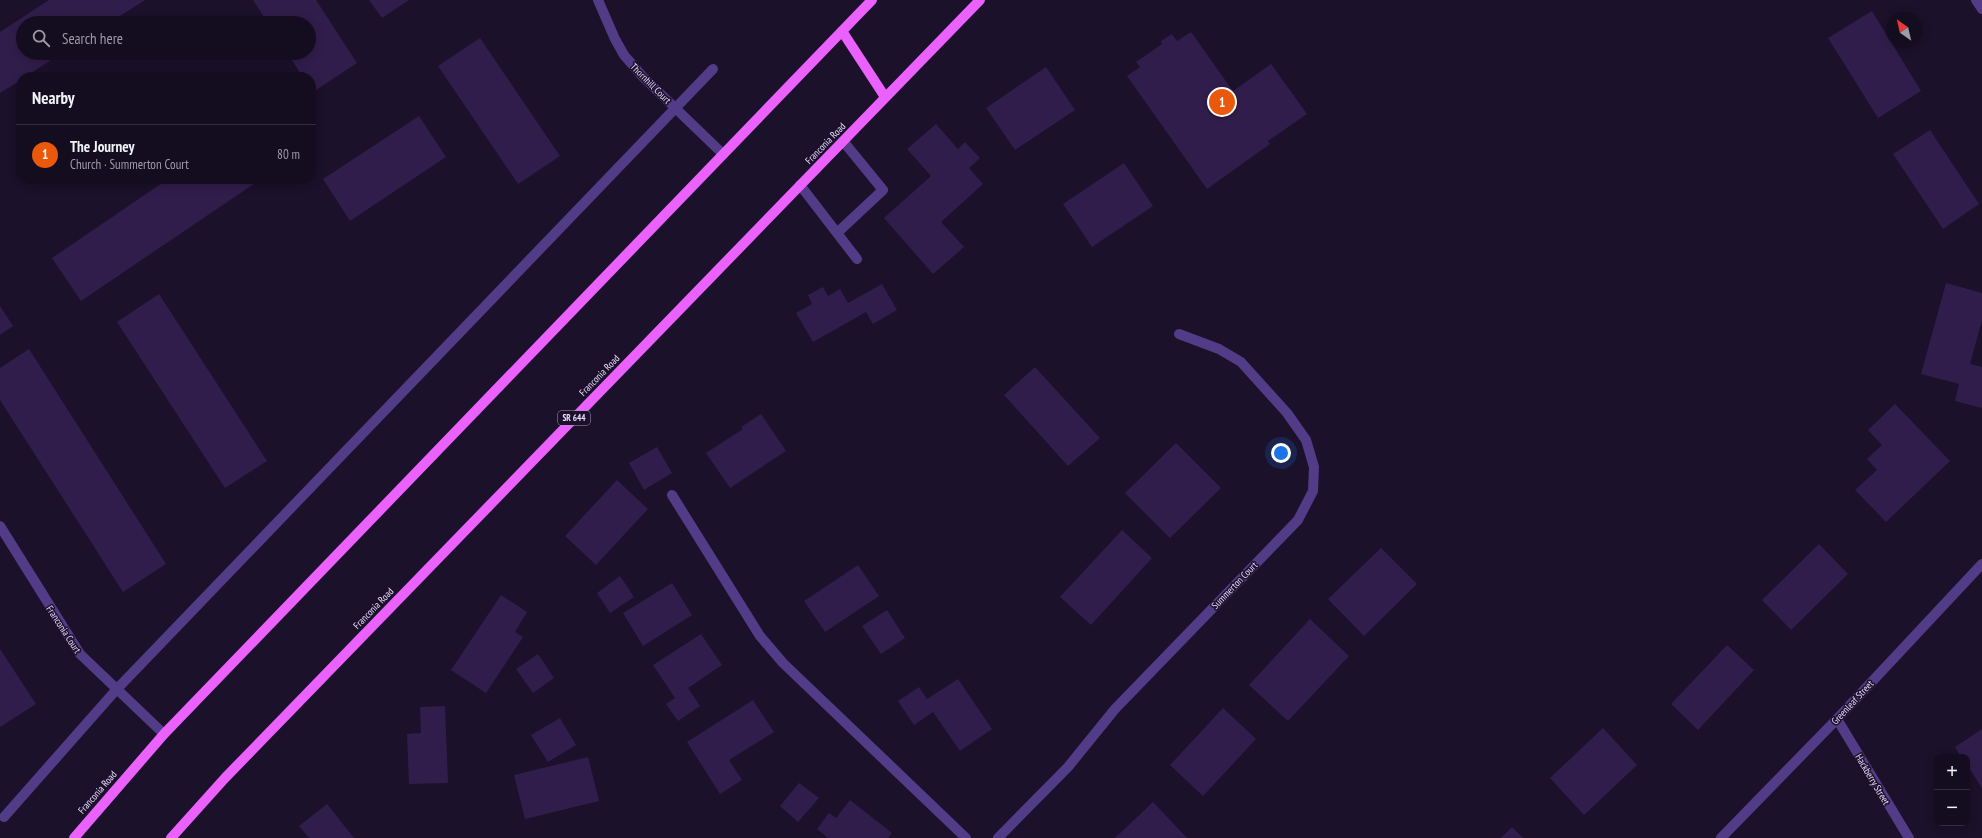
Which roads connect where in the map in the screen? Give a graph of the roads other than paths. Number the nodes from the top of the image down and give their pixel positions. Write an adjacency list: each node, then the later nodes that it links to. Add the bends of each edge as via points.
1 (598, 0): 9 (street, Thornhill Court, via 614,39 624,55)
2 (872, 0): 6 (main road, Franconia Road)
3 (980, 0): 8 (main road, Franconia Road / SR 644)
4 (1976, 0): 5 (street)
5 (1982, 9)
6 (842, 31): 8 (main road); 11 (main road, Franconia Road)
7 (713, 69): 9 (street)
8 (885, 97): 10 (main road, Franconia Road / SR 644)
9 (675, 108): 11 (street, Thornhill Court); 19 (street)
10 (843, 141): 12 (main road, Franconia Road / SR 644); 13 (street, via 883,190)
11 (723, 154): 21 (main road, Franconia Road)
12 (800, 185): 13 (street); 24 (main road, Franconia Road / SR 644, via 224,778)
13 (837, 233): 14 (street)
14 (857, 259)
15 (1179, 334): 26 (street, Summerton Court, via 1219,349 1241,362 1287,413 1306,440 1314,467 1313,491 1298,520 1115,709 1068,767)
16 (672, 495): 25 (street, via 760,636 783,663)
17 (0, 526): 19 (street, Franconia Court, via 80,654)
18 (1982, 564): 20 (street, Greenleaf Street)
19 (116, 690): 21 (street, Franconia Court); 22 (street)
20 (1837, 719): 27 (street, Greenleaf Street); 28 (street, Hackberry Street)
21 (164, 734): 23 (main road, Franconia Road)
22 (4, 817)
23 (74, 838)
24 (171, 838)
25 (966, 838)
26 (998, 838)
27 (1721, 838)
28 (1909, 838)

